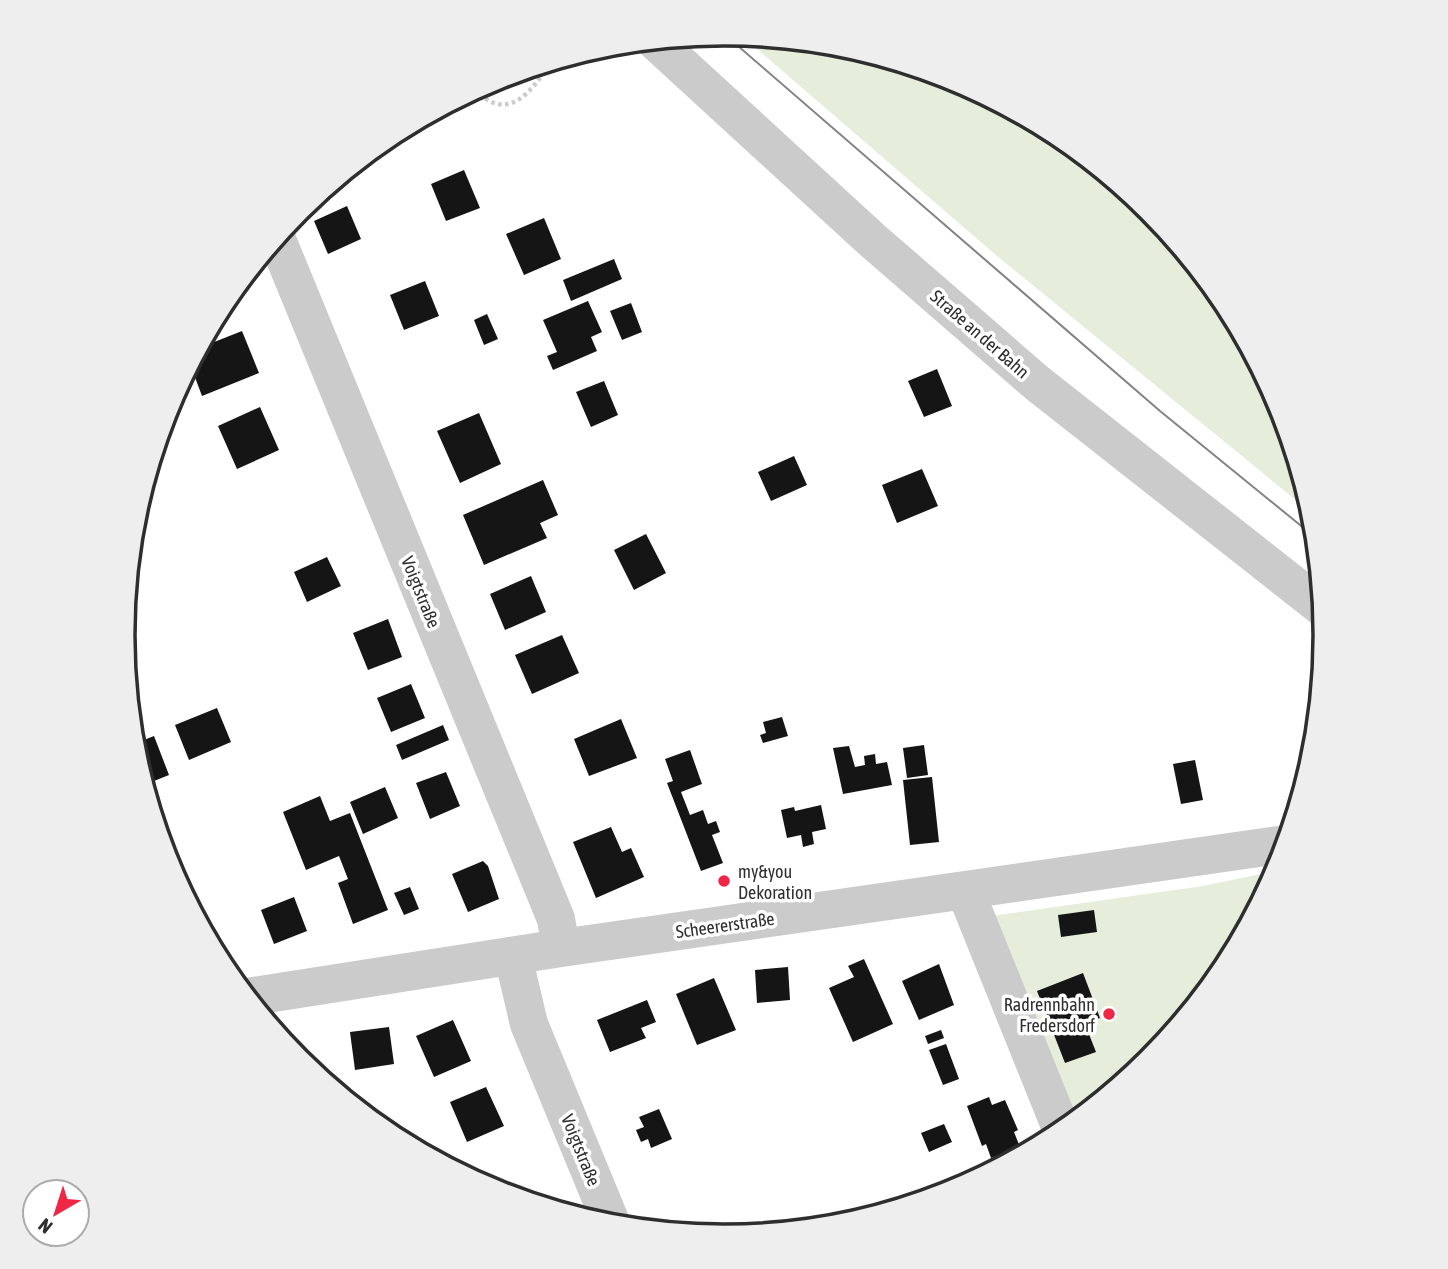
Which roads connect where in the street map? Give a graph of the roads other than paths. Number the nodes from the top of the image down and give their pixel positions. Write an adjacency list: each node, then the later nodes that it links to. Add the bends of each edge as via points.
1 (664, 49): 3 (street, Straße an der Bahn, via 871,240 1037,383)
2 (280, 247): 6 (street, Voigtstraße, via 556,919)
3 (1312, 599)
4 (1274, 846): 5 (street, Scheererstraße)
5 (965, 890): 6 (street, Scheererstraße); 9 (street)
6 (561, 948): 7 (street, Scheererstraße)
7 (513, 956): 8 (street, Scheererstraße); 10 (street, Voigtstraße, via 529,1024)
8 (259, 995)
9 (1057, 1120)
10 (606, 1211)

